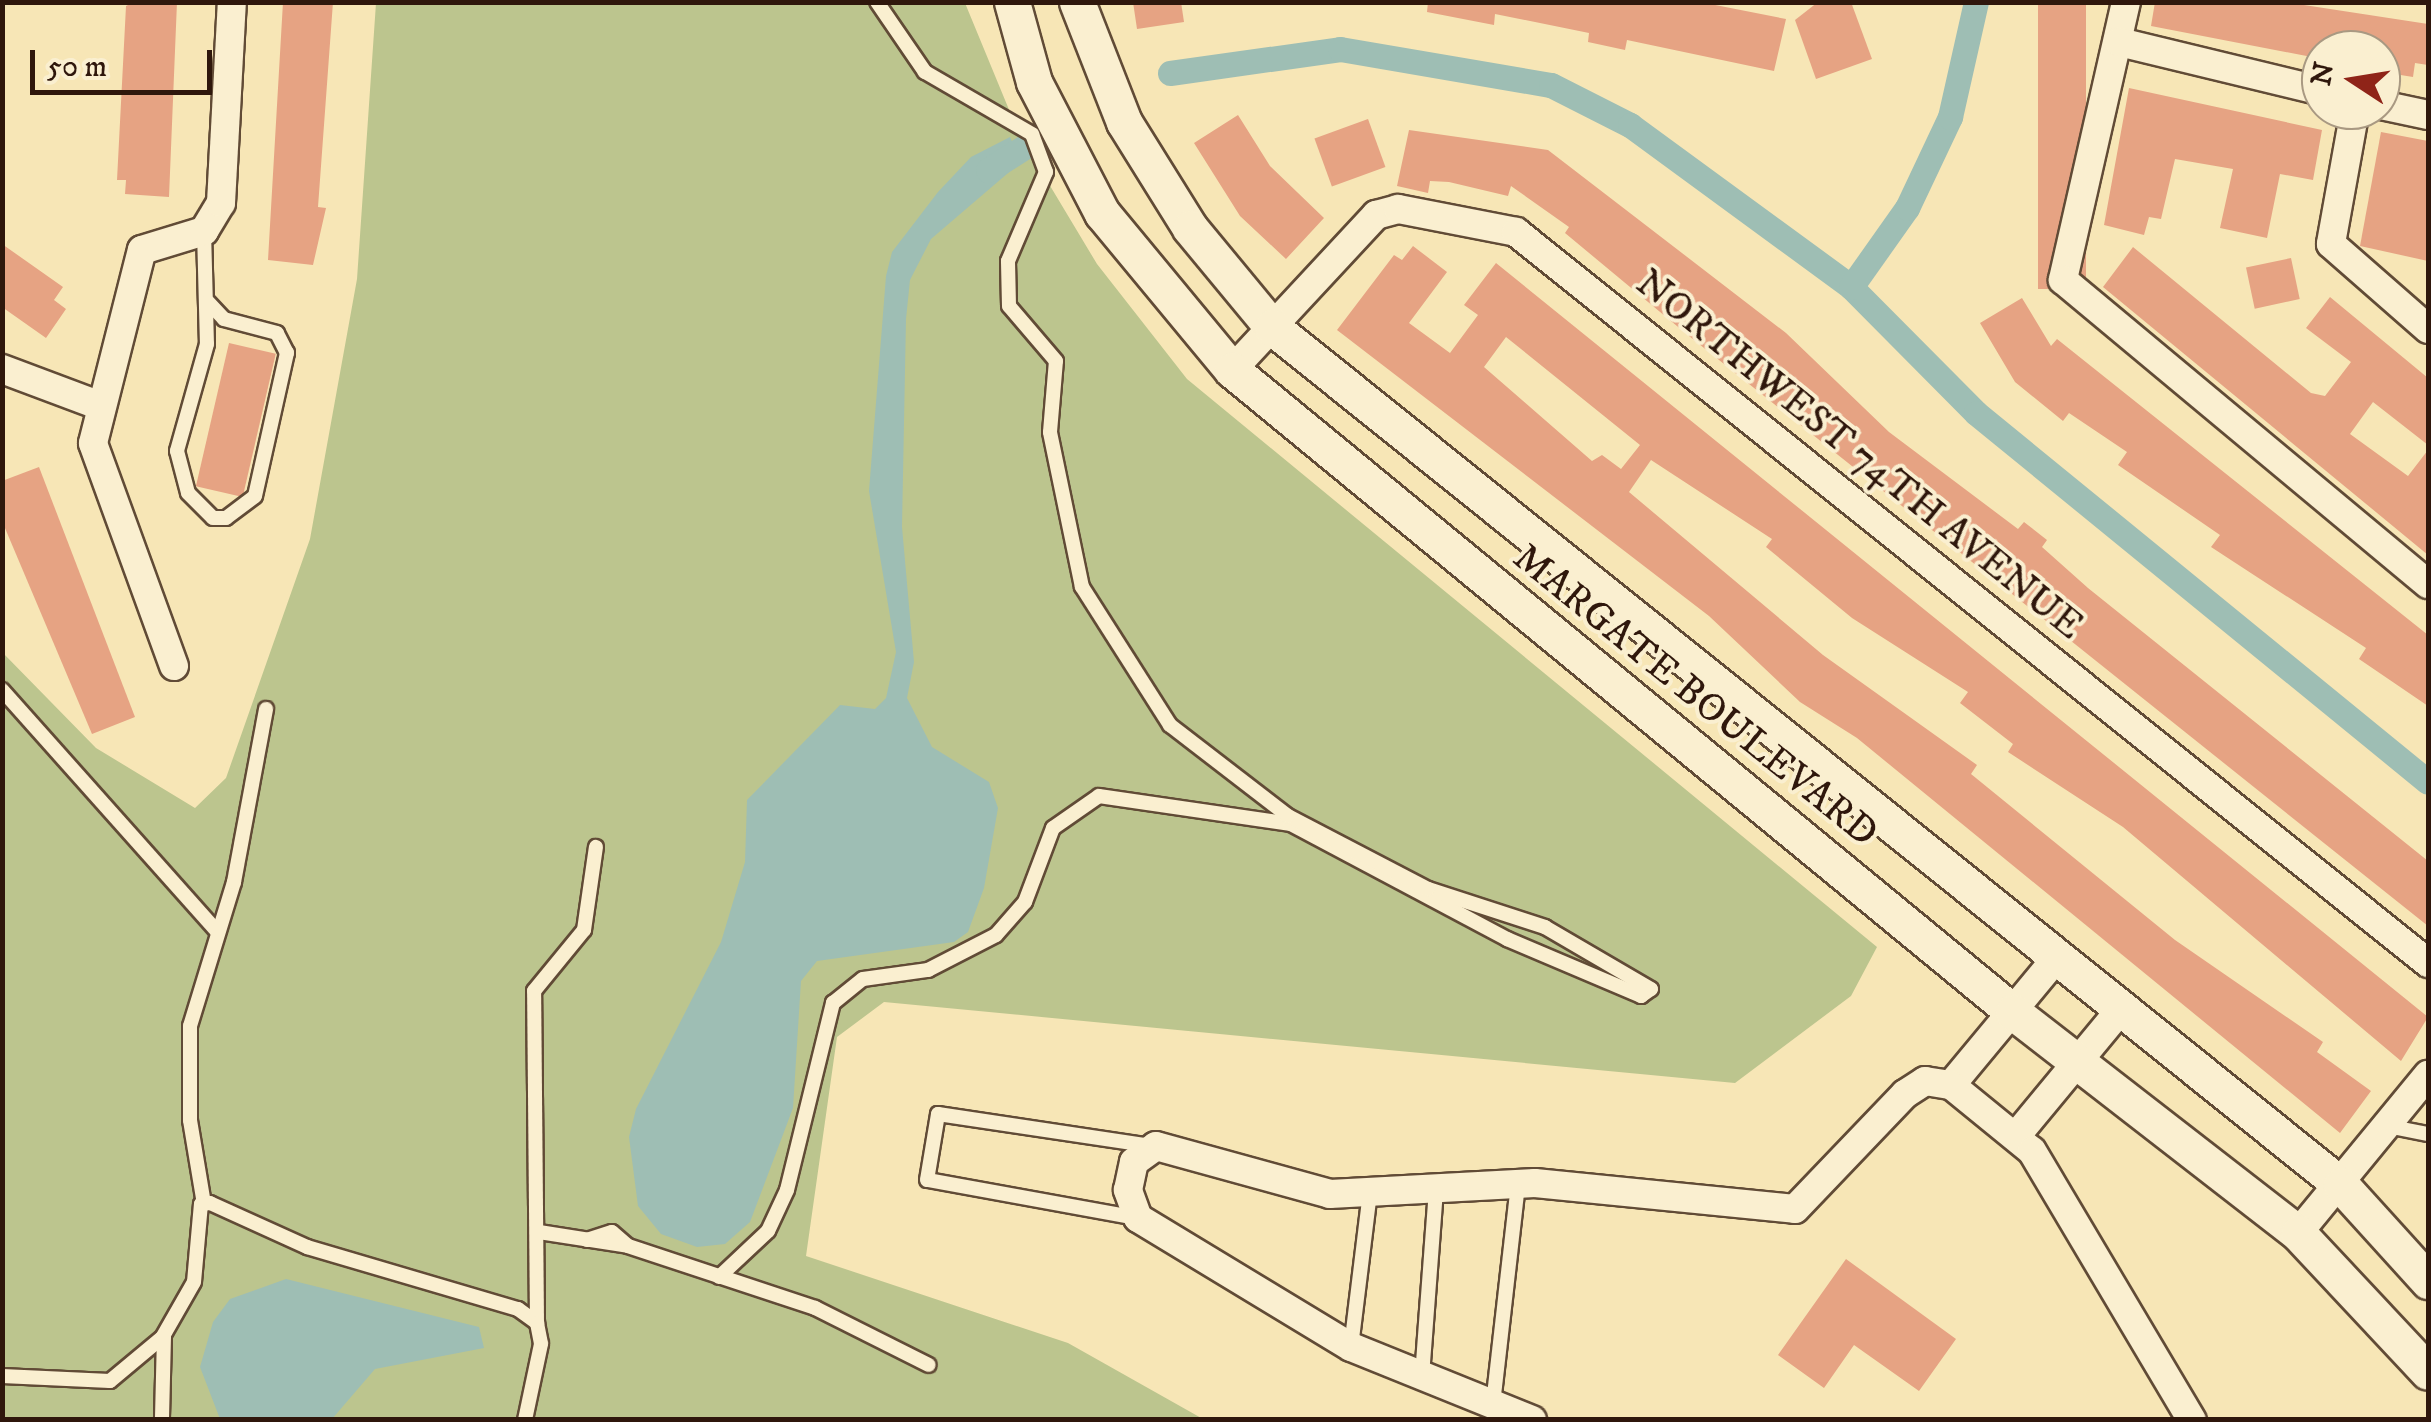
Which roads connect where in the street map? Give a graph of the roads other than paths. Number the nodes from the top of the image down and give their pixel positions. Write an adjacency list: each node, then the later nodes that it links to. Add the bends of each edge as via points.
1 (232, 2): 11 (street, via 221,202)
2 (877, 2): 43 (lane, via 925,72 1032,134 1046,172 1008,260 1009,306 1056,361 1050,432 1082,588 1160,712 1288,816 1428,889 1545,927 1651,989 1641,996 1507,939 1291,824 1099,796 1053,828 1025,902 996,936 928,970 863,979 833,1003 787,1190 768,1230)
3 (1012, 2): 16 (street, MARGATE BOULEVARD, via 1034,82 1102,213)
4 (1077, 2): 13 (street, MARGATE BOULEVARD, via 1124,122 1190,228)
5 (2126, 2): 6 (street)
6 (2118, 42): 7 (street); 18 (street, via 2063,280)
7 (2301, 86)
8 (2401, 109): 9 (street)
9 (2428, 115)
10 (2351, 130): 14 (street, via 2331,244)
11 (204, 231): 12 (lane); 17 (street, via 142,250)
12 (208, 302): 12 (lane, via 208,344 176,451 188,493 213,518 226,518 255,496 287,353 277,333 224,318)
13 (1272, 327): 16 (street, NORTHWEST 74TH AVENUE); 24 (street, MARGATE BOULEVARD); 25 (street, NORTHWEST 74TH AVENUE, via 1376,215 1398,209 1516,232)
14 (2428, 329)
15 (2, 368): 17 (street)
16 (1232, 370): 26 (street, MARGATE BOULEVARD)
17 (100, 406): 19 (street, via 94,461)
18 (2428, 584)
19 (174, 666)
20 (2, 690): 23 (lane)
21 (266, 709): 23 (lane)
22 (596, 847): 41 (lane, via 584,930 534,991)
23 (218, 931): 39 (lane, via 187,1062)
24 (2053, 962): 26 (street); 27 (street, MARGATE BOULEVARD)
25 (2428, 963)
26 (2013, 1012): 28 (street, MARGATE BOULEVARD); 30 (street)
27 (2118, 1014): 28 (street); 36 (street, MARGATE BOULEVARD)
28 (2077, 1062): 33 (street); 42 (street, MARGATE BOULEVARD)
29 (2428, 1075): 31 (street)
30 (1951, 1085): 33 (street); 35 (street, via 1925,1081 1905,1094 1795,1209)
31 (2388, 1126): 32 (lane); 36 (street)
32 (2428, 1134)
33 (2016, 1136): 56 (street)
34 (1156, 1146): 38 (street, via 1330,1194); 40 (street, via 1134,1162 1128,1190); 40 (lane, via 938,1114 926,1180)
35 (1518, 1184): 37 (street); 52 (lane)
36 (2341, 1185): 42 (street); 44 (street, MARGATE BOULEVARD)
37 (1436, 1188): 38 (street); 51 (lane)
38 (1370, 1192): 47 (lane)
39 (204, 1204): 45 (lane, via 307,1247); 46 (lane, via 194,1282)
40 (1138, 1218): 47 (street)
41 (540, 1232): 43 (lane, via 586,1240 612,1232 628,1246); 45 (lane)
42 (2298, 1233): 49 (street, MARGATE BOULEVARD)
43 (719, 1276): 48 (lane, via 814,1308)
44 (2428, 1281)
45 (534, 1315): 54 (lane, via 538,1382)
46 (162, 1338): 50 (lane, via 110,1381); 53 (lane)
47 (1351, 1348): 51 (street)
48 (929, 1365)
49 (2428, 1372)
50 (2, 1376)
51 (1422, 1376): 52 (street)
52 (1493, 1404): 55 (street)
53 (162, 1420)
54 (525, 1420)
55 (1532, 1420)
56 (2192, 1420)

